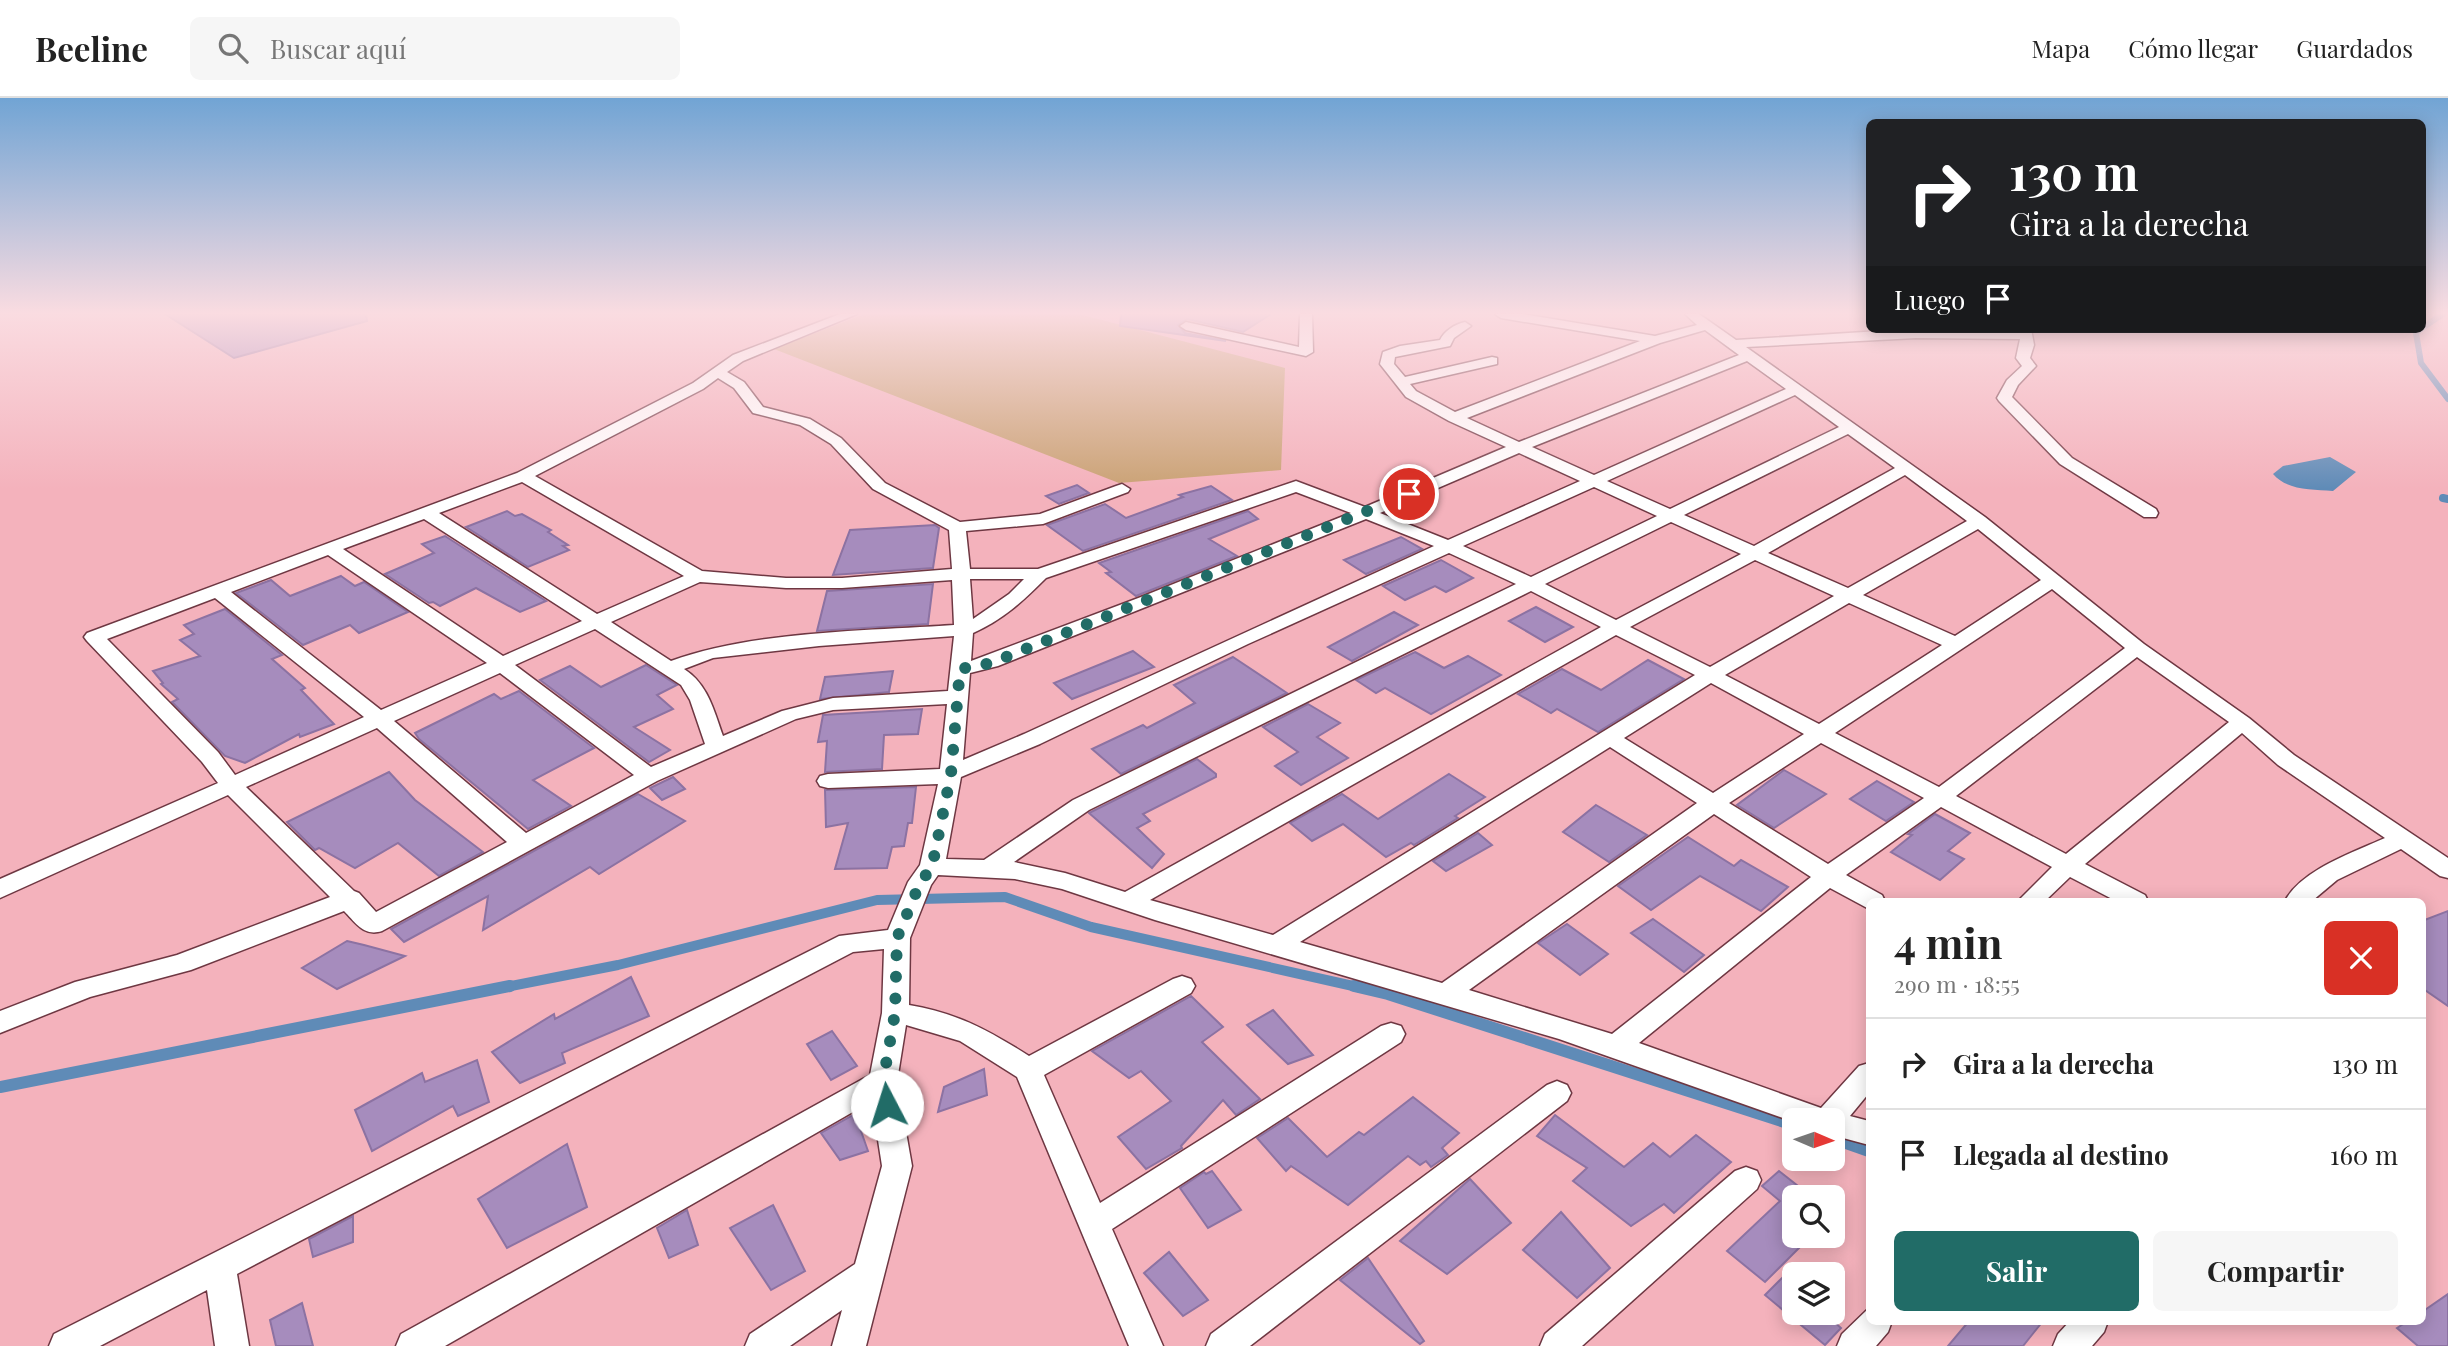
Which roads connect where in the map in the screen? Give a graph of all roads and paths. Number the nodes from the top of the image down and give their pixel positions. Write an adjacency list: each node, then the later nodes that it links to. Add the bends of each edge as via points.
1 (1393, 372): 8 (street)
2 (1441, 372): 8 (street)
3 (1572, 372): 10 (street)
4 (1691, 372): 12 (street)
5 (1771, 372): 9 (street)
6 (2023, 372): 19 (street, via 2004,398 2066,461)
7 (719, 373): 14 (street); 22 (street, via 739,385 758,410 805,422 836,441 879,486)
8 (1401, 382): 10 (street, via 1411,394)
9 (1795, 390): 11 (street); 15 (street)
10 (1454, 418): 12 (street)
11 (1849, 428): 13 (street); 20 (street)
12 (1521, 446): 15 (street); 18 (street)
13 (1905, 469): 21 (street); 25 (street)
14 (523, 476): 17 (street); 28 (street)
15 (1594, 480): 20 (street); 23 (street)
16 (1122, 489): 22 (street, via 1042,519)
17 (427, 513): 24 (street); 33 (street)
18 (1364, 513): 23 (street); 27 (street, via 1296,486); 40 (street, via 991,663)
19 (2150, 513)
20 (1669, 517): 25 (street); 30 (street)
21 (1979, 521): 29 (street); 32 (street)
22 (957, 527): 26 (street)
23 (1448, 546): 30 (street); 48 (street)
24 (331, 550): 31 (street); 38 (street)
25 (1753, 554): 32 (street); 34 (street)
26 (961, 574): 27 (street); 28 (street, via 797,583); 35 (street)
27 (1040, 574): 35 (street, via 987,620)
28 (698, 576): 33 (street)
29 (2054, 580): 36 (street); 37 (street)
30 (1529, 583): 34 (street); 57 (street, via 1081,805)
31 (217, 590): 43 (street); 51 (street, via 94,637 210,757)
32 (1848, 596): 36 (street); 41 (street)
33 (597, 621): 38 (street); 39 (street)
34 (1614, 628): 41 (street); 67 (street)
35 (964, 630): 39 (street, via 710,653); 40 (street)
36 (1956, 644): 45 (street)
37 (2137, 648): 44 (street); 52 (street)
38 (501, 664): 43 (street); 49 (street)
39 (671, 667): 47 (street, via 689,681 700,700)
40 (960, 669): 42 (street)
41 (1710, 675): 45 (street); 46 (street)
42 (958, 697): 47 (street, via 833,704 789,715); 48 (street)
43 (379, 719): 51 (street); 55 (street)
44 (2242, 722): 54 (street, via 2286,760); 56 (street)
45 (1820, 733): 52 (street); 53 (street)
46 (1610, 738): 53 (street); 69 (street)
47 (716, 745): 49 (street)
48 (951, 774): 50 (street); 59 (street)
49 (649, 776): 55 (street)
50 (828, 780)
51 (231, 785): 61 (street); 66 (street)
52 (1939, 798): 56 (street); 60 (street)
53 (1712, 804): 60 (street); 71 (street)
54 (2403, 839): 58 (street); 65 (street, via 2328,874)
55 (523, 844): 66 (street, via 373,925)
56 (2067, 866): 63 (street); 64 (street)
57 (989, 868): 59 (street); 67 (street, via 1014,869)
58 (2448, 870)
59 (926, 875): 68 (street)
60 (1828, 876): 62 (street); 75 (street)
61 (0, 890)
62 (1868, 898)
63 (2033, 898)
64 (2130, 898)
65 (2300, 898)
66 (350, 899): 73 (street, via 182,963 84,989)
67 (1128, 901): 69 (street)
68 (902, 924): 72 (street); 86 (street, via 848,943)
69 (1278, 944): 71 (street)
70 (1182, 986): 76 (street)
71 (1444, 995): 75 (street)
72 (895, 1013): 76 (street, via 970,1033); 78 (street)
73 (0, 1023)
74 (1391, 1034): 85 (street)
75 (1615, 1047): 80 (street)
76 (1028, 1070): 85 (street)
77 (1866, 1078): 81 (street)
78 (883, 1081): 87 (street, via 897,1166); 92 (street)
79 (1557, 1093): 96 (street)
80 (1788, 1108)
81 (1841, 1108)
82 (1845, 1126): 83 (street)
83 (1866, 1132)
84 (1746, 1180): 97 (street)
85 (1093, 1224): 95 (street)
86 (220, 1266): 90 (street); 91 (street)
87 (871, 1271): 93 (street); 94 (street)
88 (1872, 1325): 98 (street)
89 (2088, 1325): 99 (street)
90 (66, 1346)
91 (232, 1346)
92 (414, 1346)
93 (762, 1346)
94 (849, 1346)
95 (1146, 1346)
96 (1223, 1346)
97 (1556, 1346)
98 (1854, 1346)
99 (2070, 1346)

